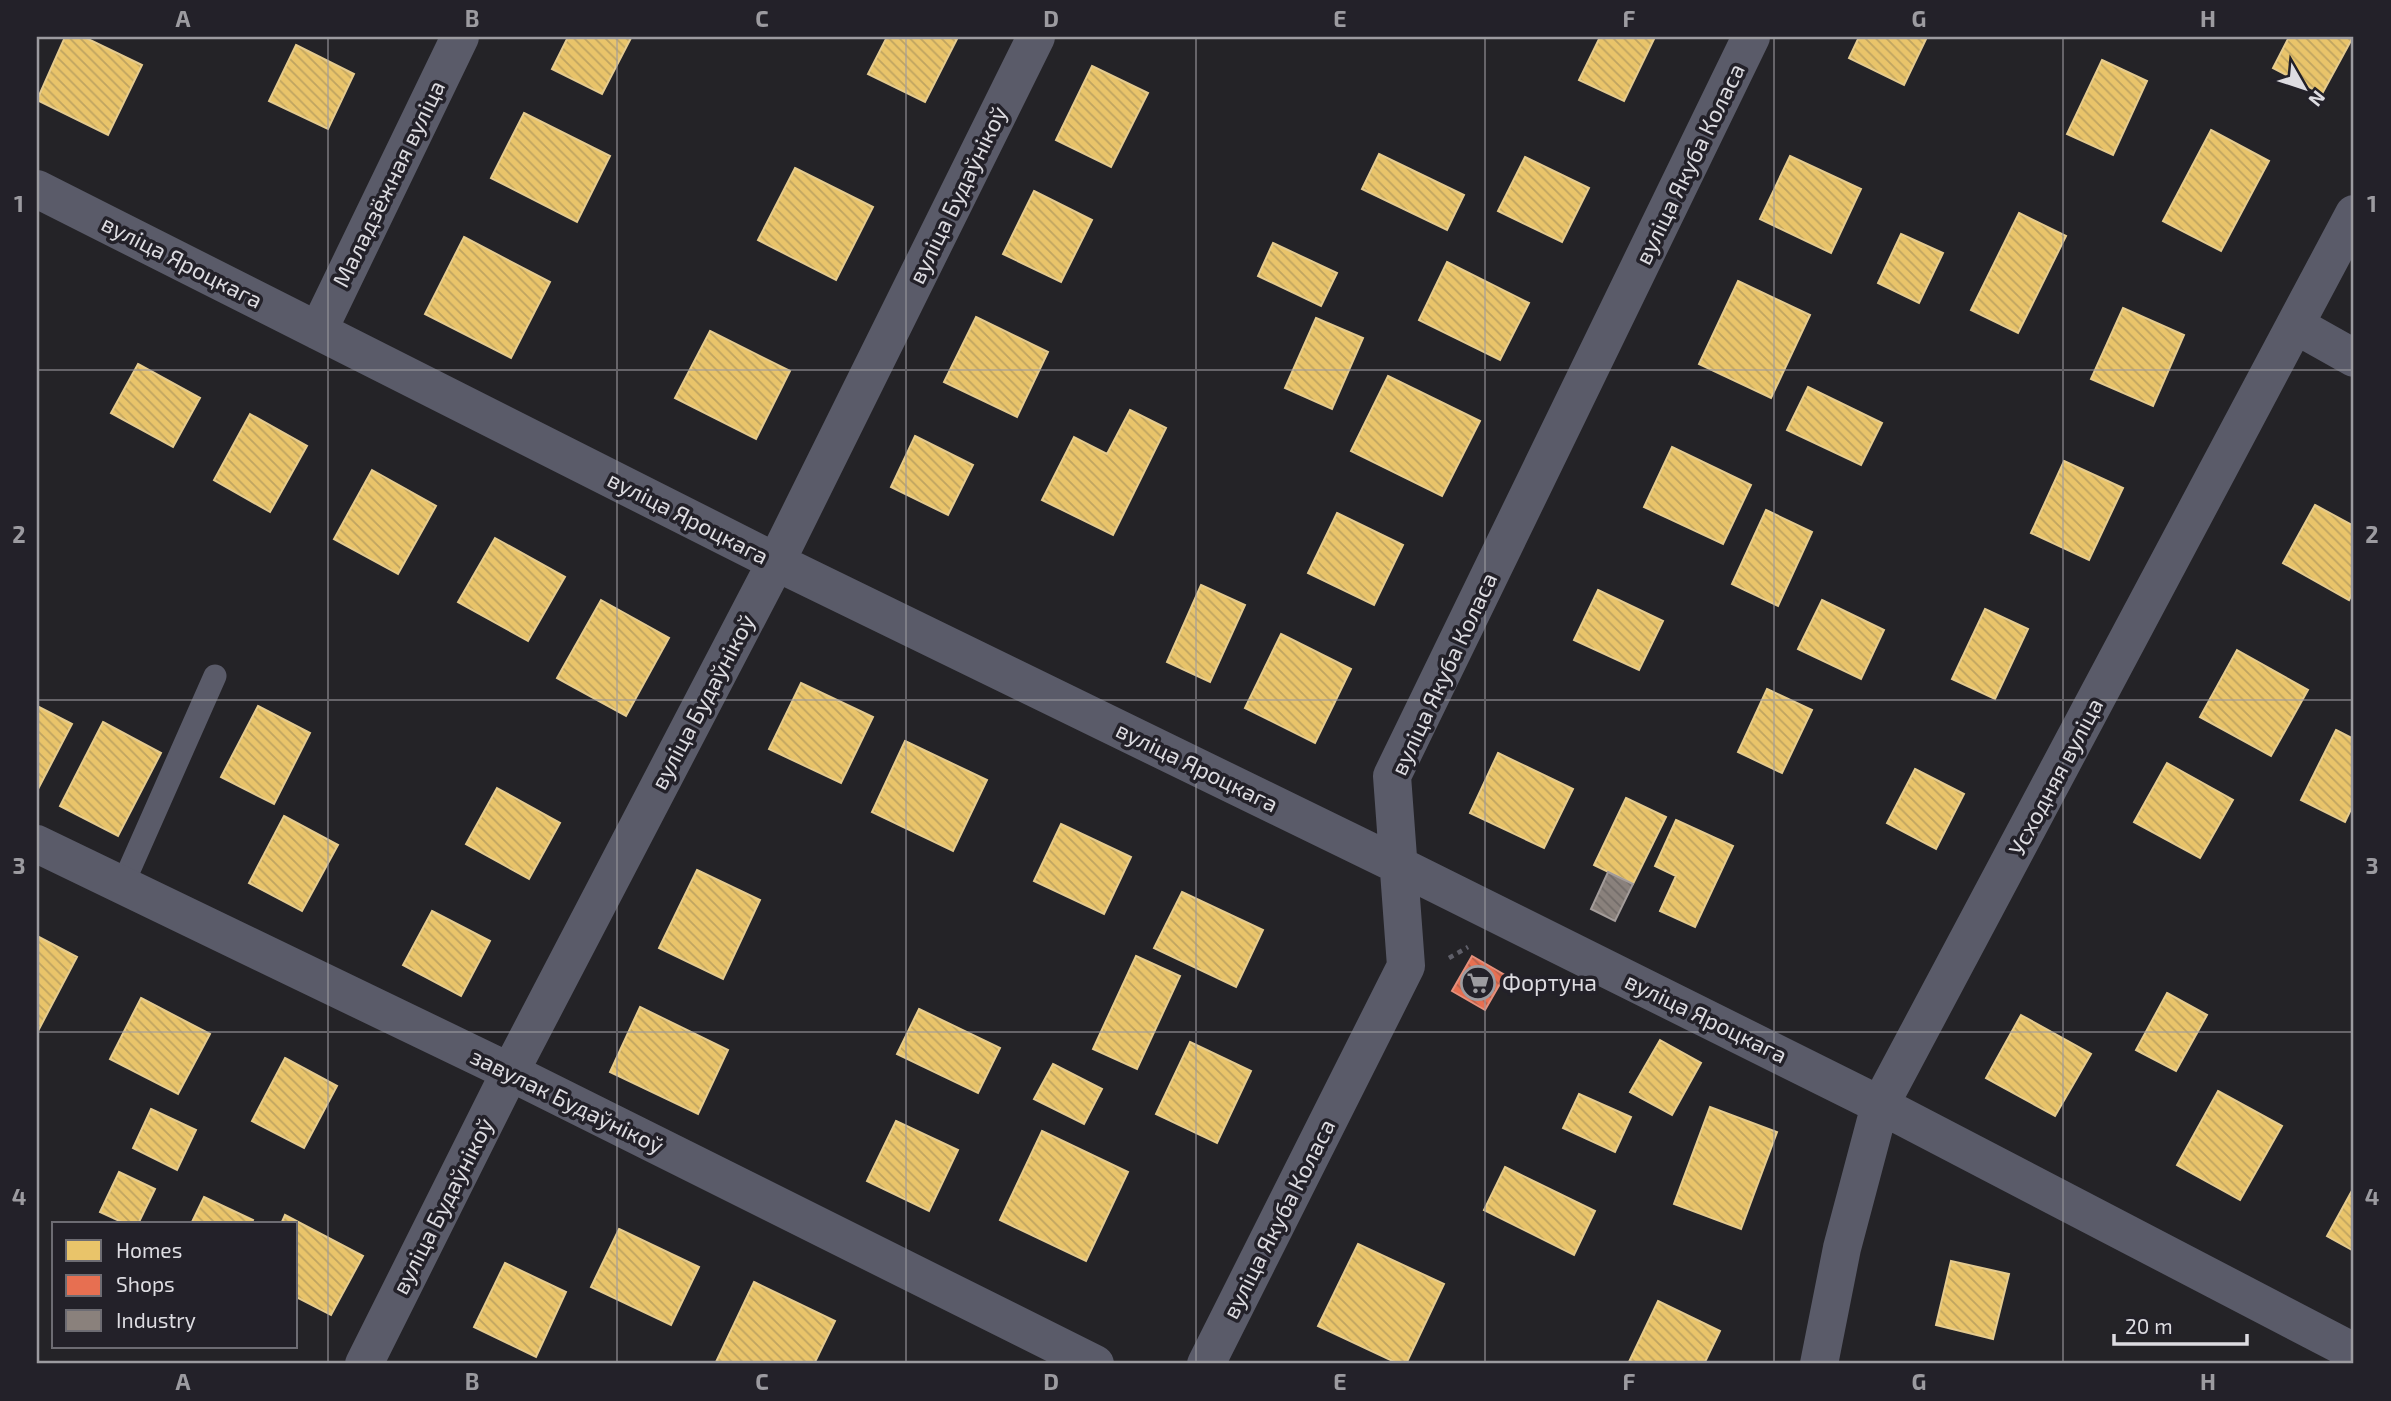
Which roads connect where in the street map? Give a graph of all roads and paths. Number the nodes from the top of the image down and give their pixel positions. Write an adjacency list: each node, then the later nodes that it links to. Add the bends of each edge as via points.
1 (460, 37): 7 (street, Маладзёжная вуліца)
2 (1036, 37): 9 (street, вуліца Будаўнікоў)
3 (1751, 37): 12 (street, вуліца Якуба Коласа, via 1392,776)
4 (37, 189): 7 (street, вуліца Яроцкага)
5 (2354, 214): 6 (street, Усходняя вуліца)
6 (2297, 326): 8 (street); 15 (street, Усходняя вуліца)
7 (318, 331): 9 (street, вуліца Яроцкага)
8 (2354, 358)
9 (776, 562): 12 (street, вуліца Яроцкага); 14 (street, вуліца Будаўнікоў)
10 (215, 676): 13 (lane)
11 (37, 844): 13 (street, завулак Будаўнікоў)
12 (1400, 866): 15 (street, вуліца Яроцкага); 19 (street, вуліца Якуба Коласа, via 1406,966)
13 (122, 886): 14 (street, завулак Будаўнікоў)
14 (510, 1072): 17 (street, вуліца Будаўнікоў); 18 (street, завулак Будаўнікоў)
15 (1880, 1105): 16 (street, вуліца Яроцкага); 20 (street, Усходняя вуліца, via 1842,1248)
16 (2354, 1352)
17 (364, 1364)
18 (1096, 1364)
19 (1206, 1364)
20 (1819, 1364)

